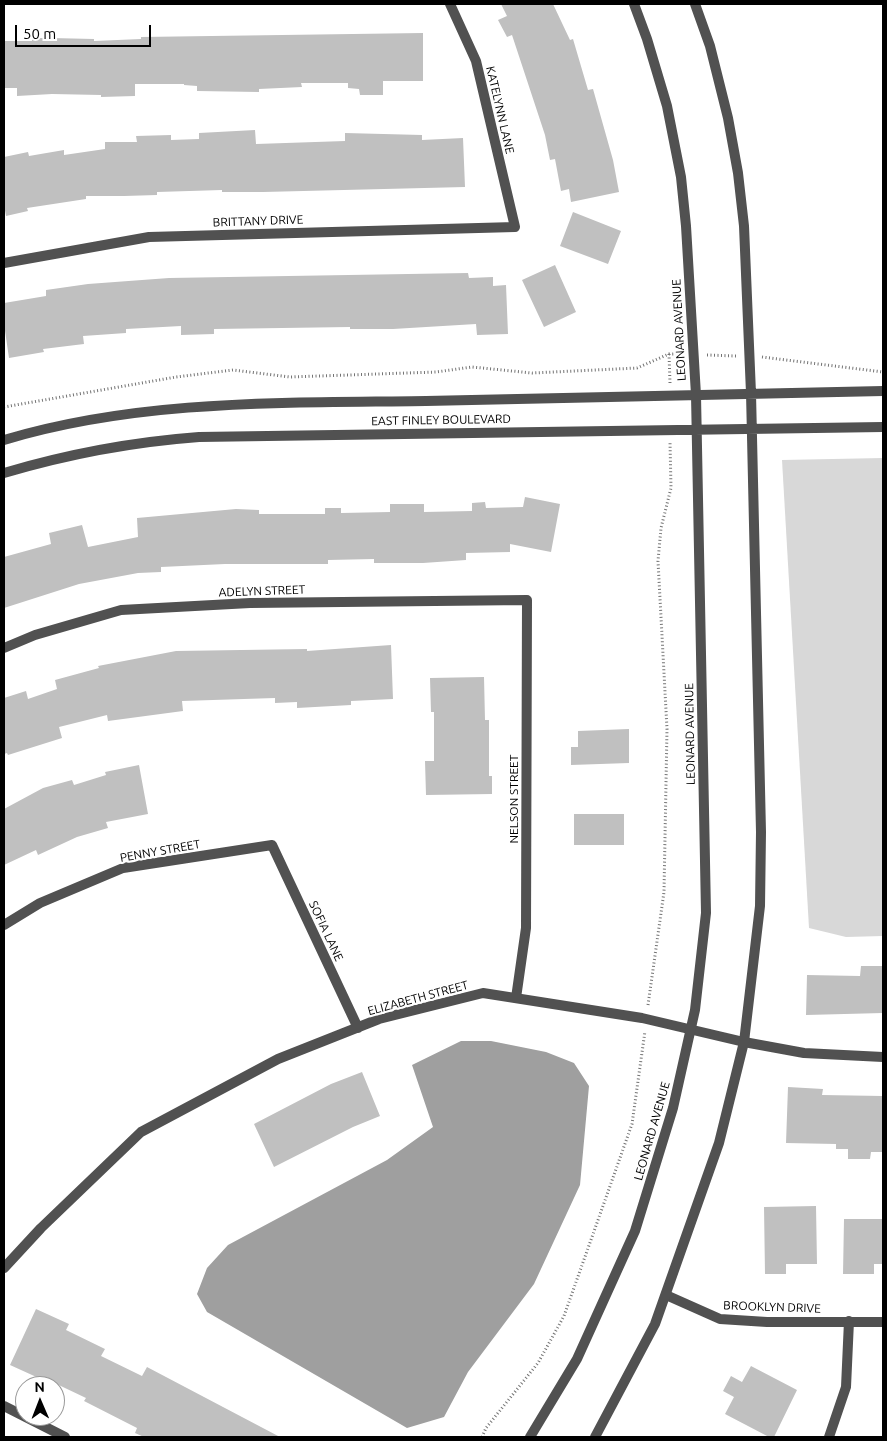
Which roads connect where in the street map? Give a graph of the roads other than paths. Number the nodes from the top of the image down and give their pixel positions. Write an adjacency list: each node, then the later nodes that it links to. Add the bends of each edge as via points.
1 (450, 4): 4 (street, KATELYNN LANE, via 476,61)
2 (634, 4): 8 (street, LEONARD AVENUE, via 667,106 681,177)
3 (696, 4): 7 (street, via 728,118 738,173 744,226)
4 (515, 227): 5 (street, BRITTANY DRIVE, via 149,237)
5 (4, 263)
6 (883, 391): 7 (street, EAST FINLEY BOULEVARD)
7 (751, 393): 8 (street, EAST FINLEY BOULEVARD); 10 (street)
8 (696, 395): 11 (street, LEONARD AVENUE); 12 (street, EAST FINLEY BOULEVARD, via 159,409 50,426)
9 (883, 427): 10 (street, EAST FINLEY BOULEVARD)
10 (752, 429): 11 (street, EAST FINLEY BOULEVARD); 21 (street, via 761,832 760,906)
11 (696, 430): 13 (street, EAST FINLEY BOULEVARD, via 199,437 92,451); 20 (street, LEONARD AVENUE, via 706,913)
12 (4, 440)
13 (4, 473)
14 (527, 600): 15 (street, ADELYN STREET, via 250,602 121,610 35,635); 18 (street, NELSON STREET, via 526,928)
15 (4, 648)
16 (272, 845): 17 (street, PENNY STREET, via 123,868 40,903); 19 (street, SOFIA LANE)
17 (4, 925)
18 (516, 998): 19 (street, ELIZABETH STREET, via 483,993 379,1019); 20 (street, ELIZABETH STREET, via 646,1019)
19 (358, 1028): 23 (street, ELIZABETH STREET, via 278,1059 141,1132)
20 (690, 1030): 21 (street, ELIZABETH STREET); 29 (street, LEONARD AVENUE, via 673,1108 635,1230 577,1359)
21 (744, 1042): 22 (street, ELIZABETH STREET, via 804,1053); 24 (street, via 719,1142)
22 (883, 1057)
23 (4, 1268)
24 (666, 1295): 25 (street, BROOKLYN DRIVE, via 720,1319); 30 (street, via 655,1324)
25 (849, 1322): 26 (street, BROOKLYN DRIVE); 31 (street, via 846,1387)
26 (883, 1322)
27 (4, 1406): 28 (street)
28 (65, 1437)
29 (530, 1437)
30 (595, 1437)
31 (829, 1437)

